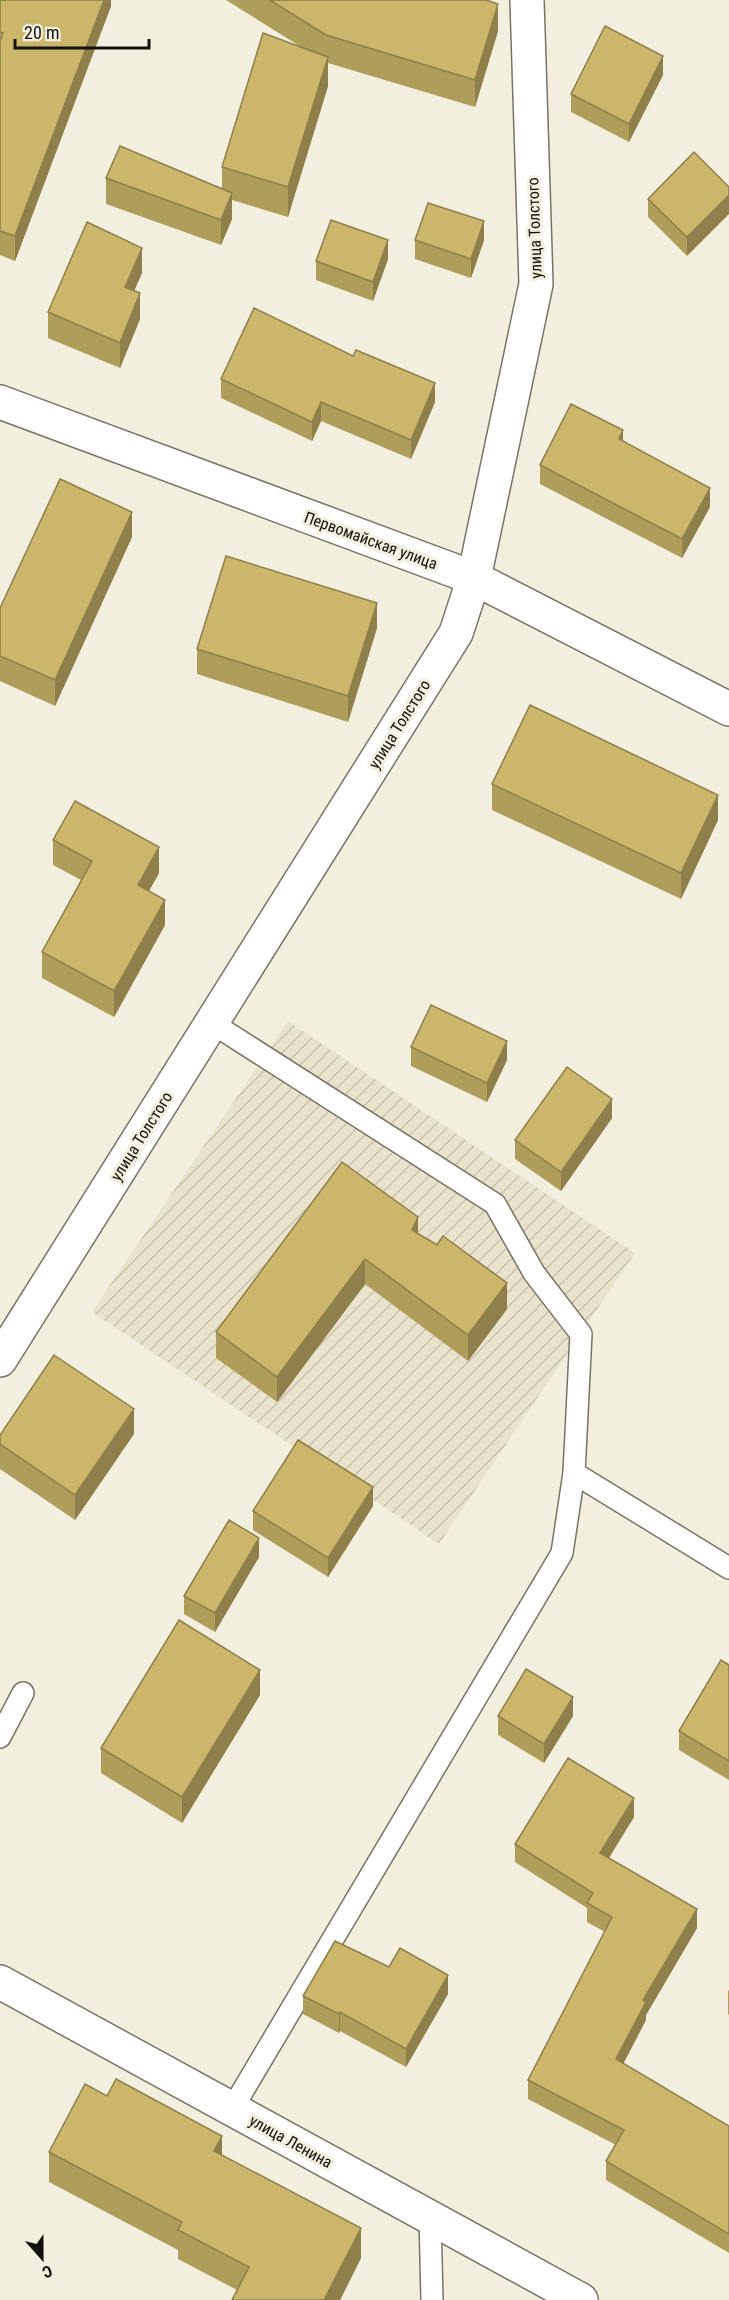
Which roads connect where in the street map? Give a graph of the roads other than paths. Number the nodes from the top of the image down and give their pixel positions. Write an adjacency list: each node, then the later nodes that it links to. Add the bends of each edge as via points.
1 (527, 0): 3 (street, улица Толстого, via 536,284)
2 (0, 402): 3 (street, Первомайская улица)
3 (474, 578): 4 (street, Первомайская улица); 5 (street, улица Толстого, via 456,633)
4 (729, 709)
5 (212, 1023): 6 (street, улица Толстого); 7 (lane, via 495,1204 534,1273 581,1334)
6 (0, 1360)
7 (574, 1473): 8 (lane); 12 (lane, via 562,1553)
8 (729, 1568)
9 (23, 1693): 10 (lane)
10 (0, 1737)
11 (0, 1982): 12 (street, улица Ленина)
12 (232, 2109): 13 (street, улица Ленина)
13 (430, 2217): 14 (lane); 15 (street, улица Ленина)
14 (432, 2300)
15 (582, 2300)

